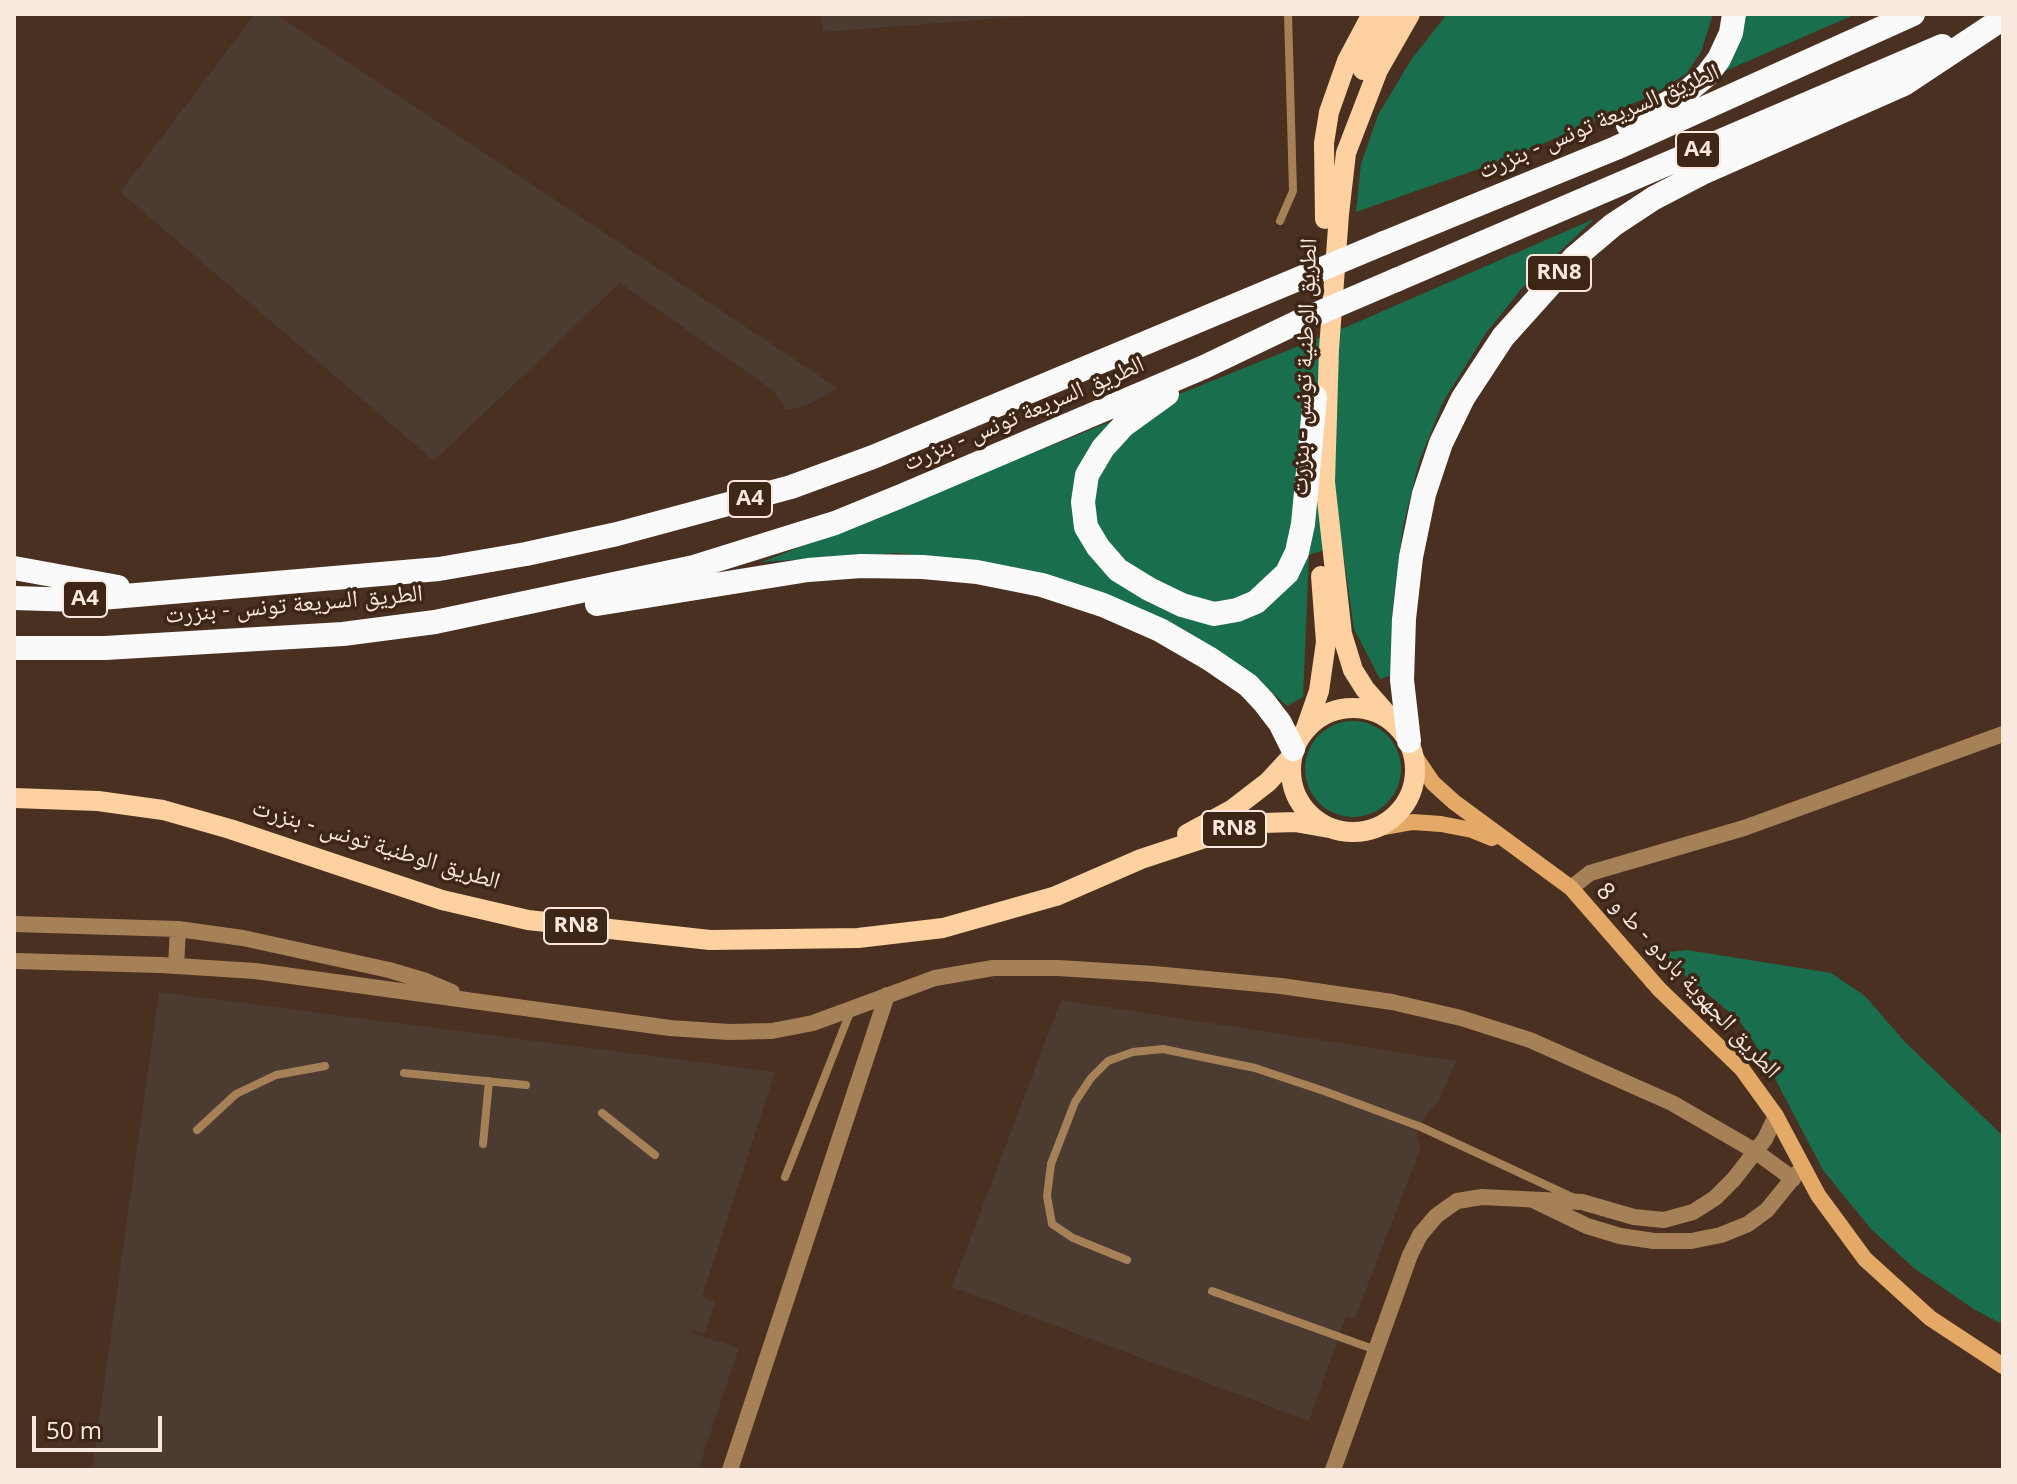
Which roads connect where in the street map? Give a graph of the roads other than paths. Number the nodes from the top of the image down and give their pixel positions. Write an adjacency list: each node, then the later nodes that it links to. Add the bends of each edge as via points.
1 (1288, 14): 10 (lane, via 1293,191)
2 (1372, 14): 9 (main road, via 1347,61 1329,112)
3 (1393, 14): 9 (main road, الطريق الوطنية تونس - بنزرت / RN8, via 1346,111 1334,148)
4 (1410, 14): 18 (main road, الطريق الوطنية تونس - بنزرت, via 1378,70 1346,153 1329,349 1325,482 1342,634 1359,679)
5 (1734, 14): 8 (highway, via 1719,59 1684,94)
6 (1913, 14): 8 (highway, الطريق السريعة تونس - بنزرت / A4)
7 (2001, 20): 11 (highway, الطريق السريعة تونس - بنزرت / A4, bridge); 21 (highway, RN8, via 1904,84 1654,198 1574,258 1503,337 1463,398 1424,494 1404,619 1402,680)
8 (1492, 198): 14 (highway, الطريق السريعة تونس - بنزرت / A4, bridge, via 791,487 526,554 439,569)
9 (1325, 219): 12 (main road, الطريق الوطنية تونس - بنزرت / RN8)
10 (1280, 221)
11 (1204, 367): 12 (highway, via 1124,425 1103,448 1087,475 1083,502 1086,527 1118,570 1182,605 1214,614 1256,602 1287,573 1297,552); 16 (highway, الطريق السريعة تونس - بنزرت / A4, via 820,528 694,567)
12 (1315, 397): 20 (main road, الطريق الوطنية تونس - بنزرت / RN8, via 1313,484 1326,642 1319,691)
13 (14, 568): 14 (highway)
14 (156, 592): 15 (highway, الطريق السريعة تونس - بنزرت / A4, via 78,600)
15 (14, 598)
16 (435, 622): 17 (highway, الطريق السريعة تونس - بنزرت / A4, via 240,642); 20 (highway, via 599,604 808,570 861,566 977,572 1042,585 1160,630 1248,685)
17 (14, 648)
18 (1393, 721): 20 (main road, الطريق الوطنية تونس - بنزرت / RN8, via 1376,711 1338,709 1320,716); 21 (main road, الطريق الوطنية تونس - بنزرت)
19 (2003, 734): 27 (street, via 1744,828 1590,873)
20 (1297, 744): 23 (main road, الطريق الوطنية تونس - بنزرت / RN8, via 1290,773 1293,791 1308,813); 26 (main road, الطريق الوطنية تونس - بنزرت / RN8, via 1268,782 1233,809)
21 (1411, 748): 24 (main road, RN8, via 1416,773 1412,791 1390,820); 25 (main road, الطريق الجهوية باردو - ط و 8, via 1433,783)
22 (14, 798): 26 (main road, الطريق الوطنية تونس - بنزرت / RN8, via 163,810 442,900 528,920 710,940 858,938 943,928 1056,896)
23 (1329, 828): 24 (main road, الطريق الوطنية تونس - بنزرت / RN8); 26 (main road, الطريق الوطنية تونس - بنزرت / RN8, via 1263,823)
24 (1374, 829): 25 (main road, الطريق الجهوية باردو - ط و 8, via 1413,822 1441,824)
25 (1515, 848): 27 (main road, الطريق الجهوية باردو - ط و 8)
26 (1141, 859)
27 (1571, 888): 40 (main road, الطريق الجهوية باردو - ط و 8, via 1659,989 1742,1069)
28 (14, 924): 29 (street)
29 (178, 929): 31 (street); 33 (street, via 389,970)
30 (14, 961): 31 (street)
31 (176, 966): 33 (street)
32 (887, 995): 34 (street); 43 (street, via 935,978 993,968 1058,968 1281,986 1392,1002 1530,1040 1672,1103); 53 (street)
33 (468, 999): 34 (street, via 729,1032 799,1026)
34 (851, 1009): 46 (lane)
35 (325, 1066): 41 (lane, via 276,1075 236,1094)
36 (404, 1073): 37 (lane)
37 (489, 1081): 38 (lane); 42 (lane)
38 (526, 1085)
39 (602, 1113): 44 (lane)
40 (1776, 1116): 43 (street); 45 (main road, الطريق الجهوية باردو - ط و 8)
41 (197, 1130)
42 (483, 1144)
43 (1755, 1151): 45 (street); 48 (street, via 1715,1198 1693,1212 1664,1220)
44 (655, 1155)
45 (1797, 1173): 47 (street, via 1767,1210 1748,1224 1691,1241 1620,1236); 52 (main road, الطريق الجهوية باردو - ط و 8, via 1865,1259 1930,1318)
46 (785, 1177)
47 (1532, 1199): 48 (street); 51 (street, via 1457,1201 1436,1216 1410,1255)
48 (1582, 1202): 49 (lane, via 1421,1127 1324,1091 1255,1068 1163,1049 1133,1052 1108,1061 1075,1102 1051,1164 1047,1196 1052,1224)
49 (1127, 1260)
50 (1212, 1291): 51 (lane)
51 (1376, 1350): 54 (street)
52 (2003, 1366)
53 (730, 1470)
54 (1333, 1470)

